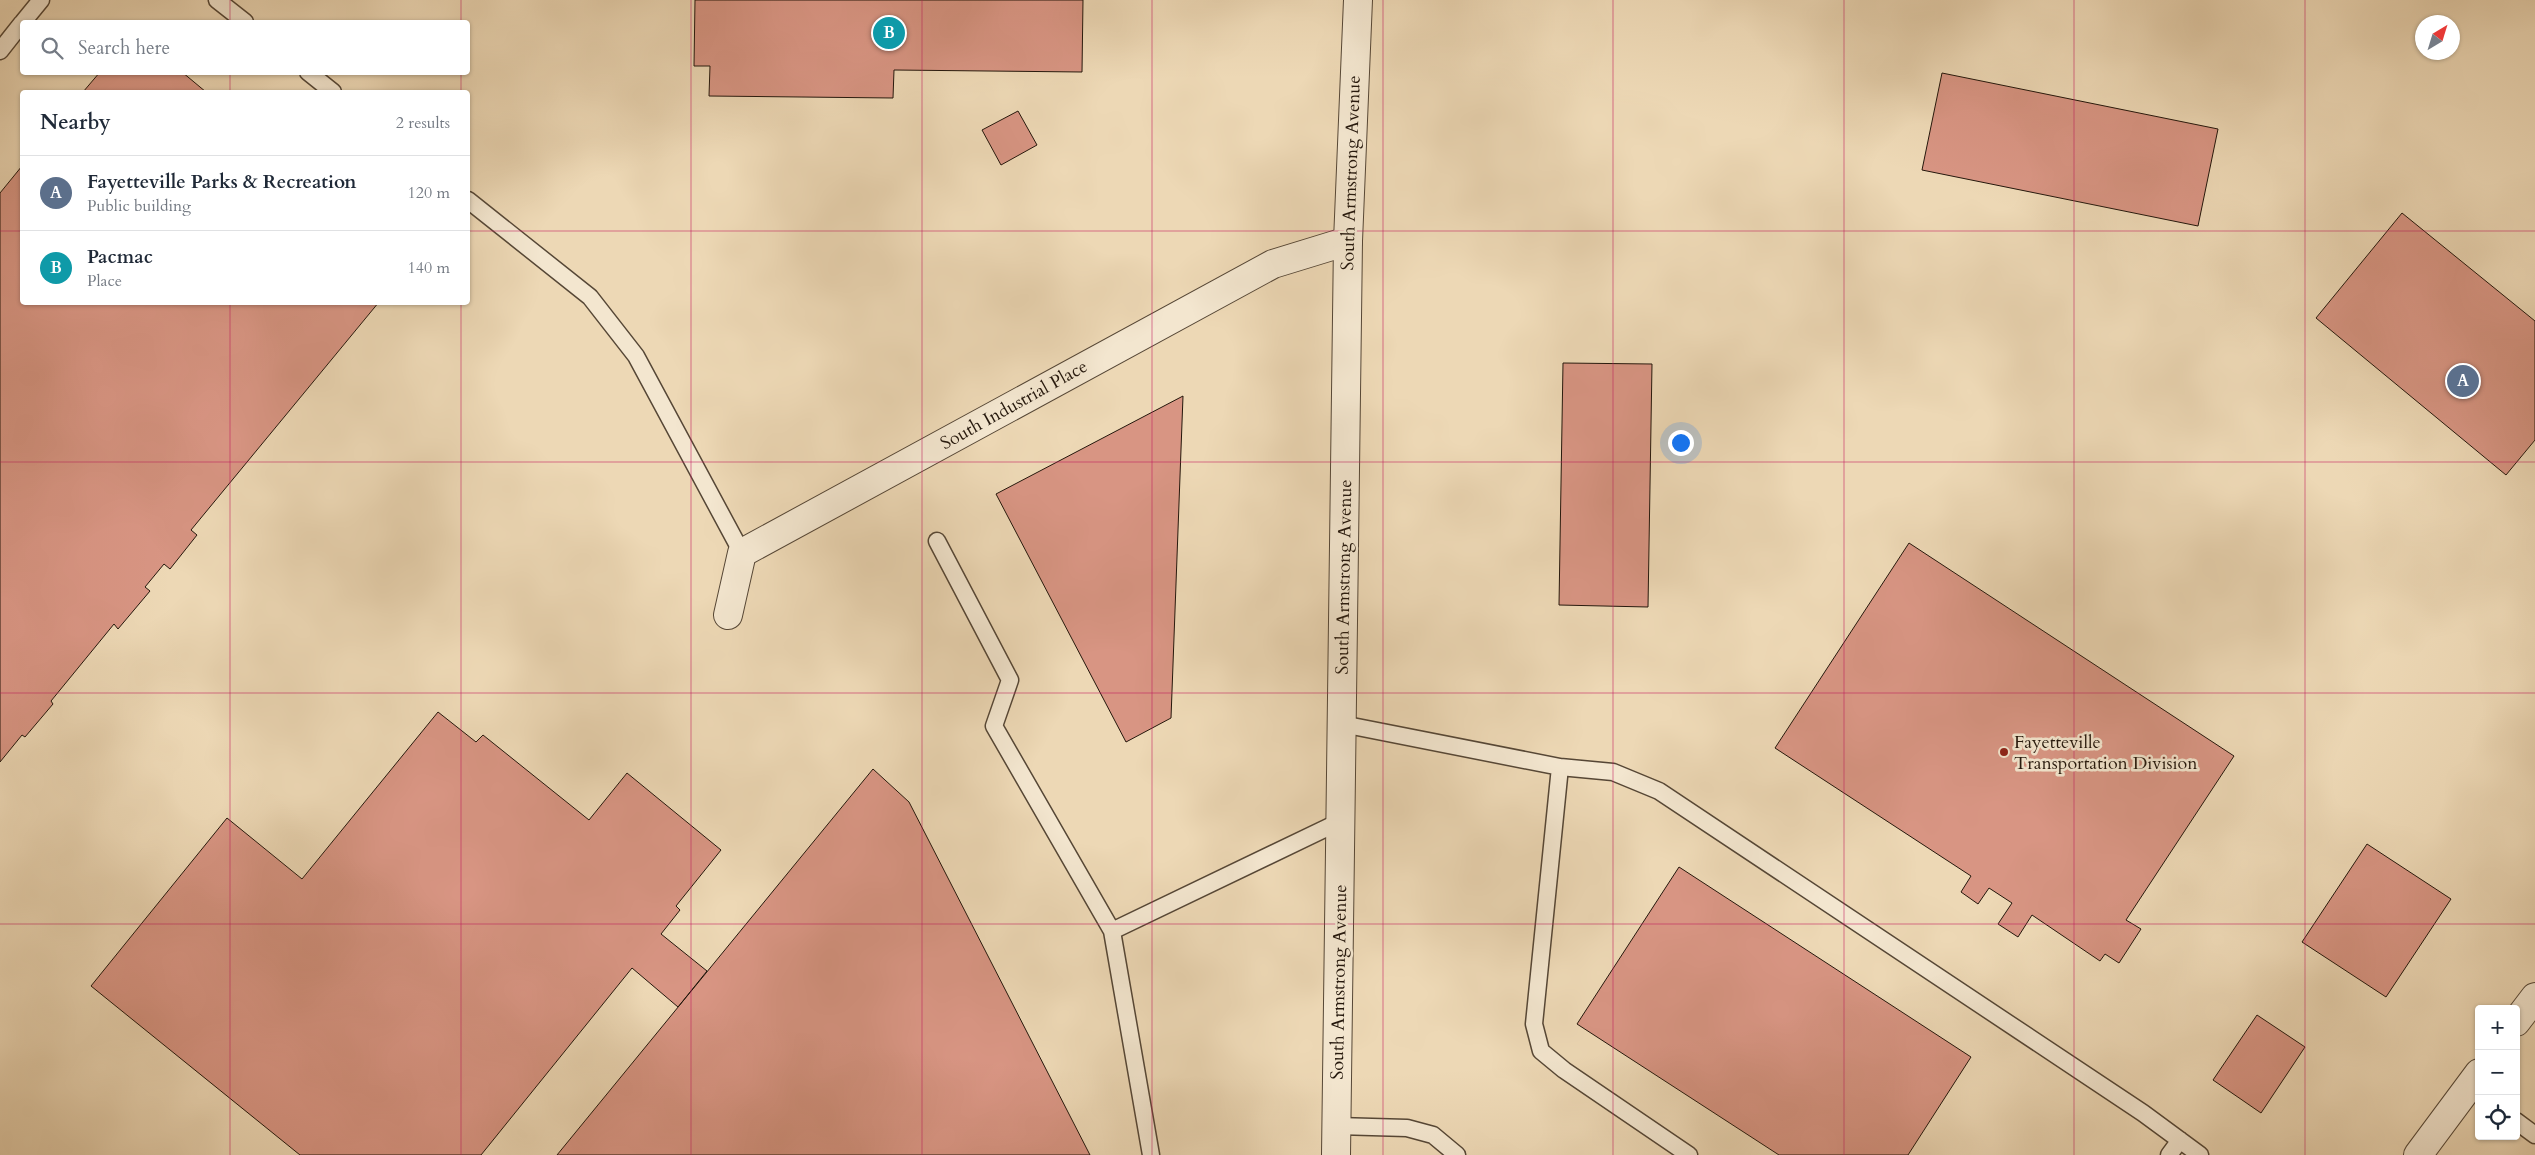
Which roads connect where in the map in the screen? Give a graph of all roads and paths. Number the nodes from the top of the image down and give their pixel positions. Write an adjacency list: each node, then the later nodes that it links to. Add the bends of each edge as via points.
1 (41, 0): 4 (lane)
2 (217, 0): 5 (lane)
3 (1358, 0): 11 (street, South Armstrong Avenue)
4 (25, 20)
5 (242, 20)
6 (20, 27): 7 (lane)
7 (0, 51)
8 (312, 75): 9 (lane)
9 (330, 90)
10 (470, 202): 13 (lane, via 590,297 636,356)
11 (1348, 241): 13 (street, South Industrial Place, via 1273,264); 15 (street, South Armstrong Avenue)
12 (937, 541): 18 (lane, via 1010,680 994,726)
13 (742, 553): 14 (street)
14 (728, 615)
15 (1342, 724): 16 (lane); 17 (street, South Armstrong Avenue)
16 (1560, 766): 25 (lane, via 1613,772 1659,791); 29 (lane, via 1534,1024 1541,1051)
17 (1341, 821): 18 (lane); 23 (street, South Armstrong Avenue)
18 (1112, 931): 26 (lane)
19 (2535, 997): 20 (street)
20 (2520, 1017)
21 (2475, 1085): 32 (street)
22 (2520, 1124): 24 (lane)
23 (1337, 1126): 27 (street, South Armstrong Avenue); 28 (lane, via 1407,1128 1432,1135)
24 (2535, 1135)
25 (2180, 1140): 30 (lane); 31 (lane)
26 (1151, 1155)
27 (1336, 1155)
28 (1457, 1155)
29 (1689, 1155)
30 (2169, 1155)
31 (2200, 1155)
32 (2418, 1155)

